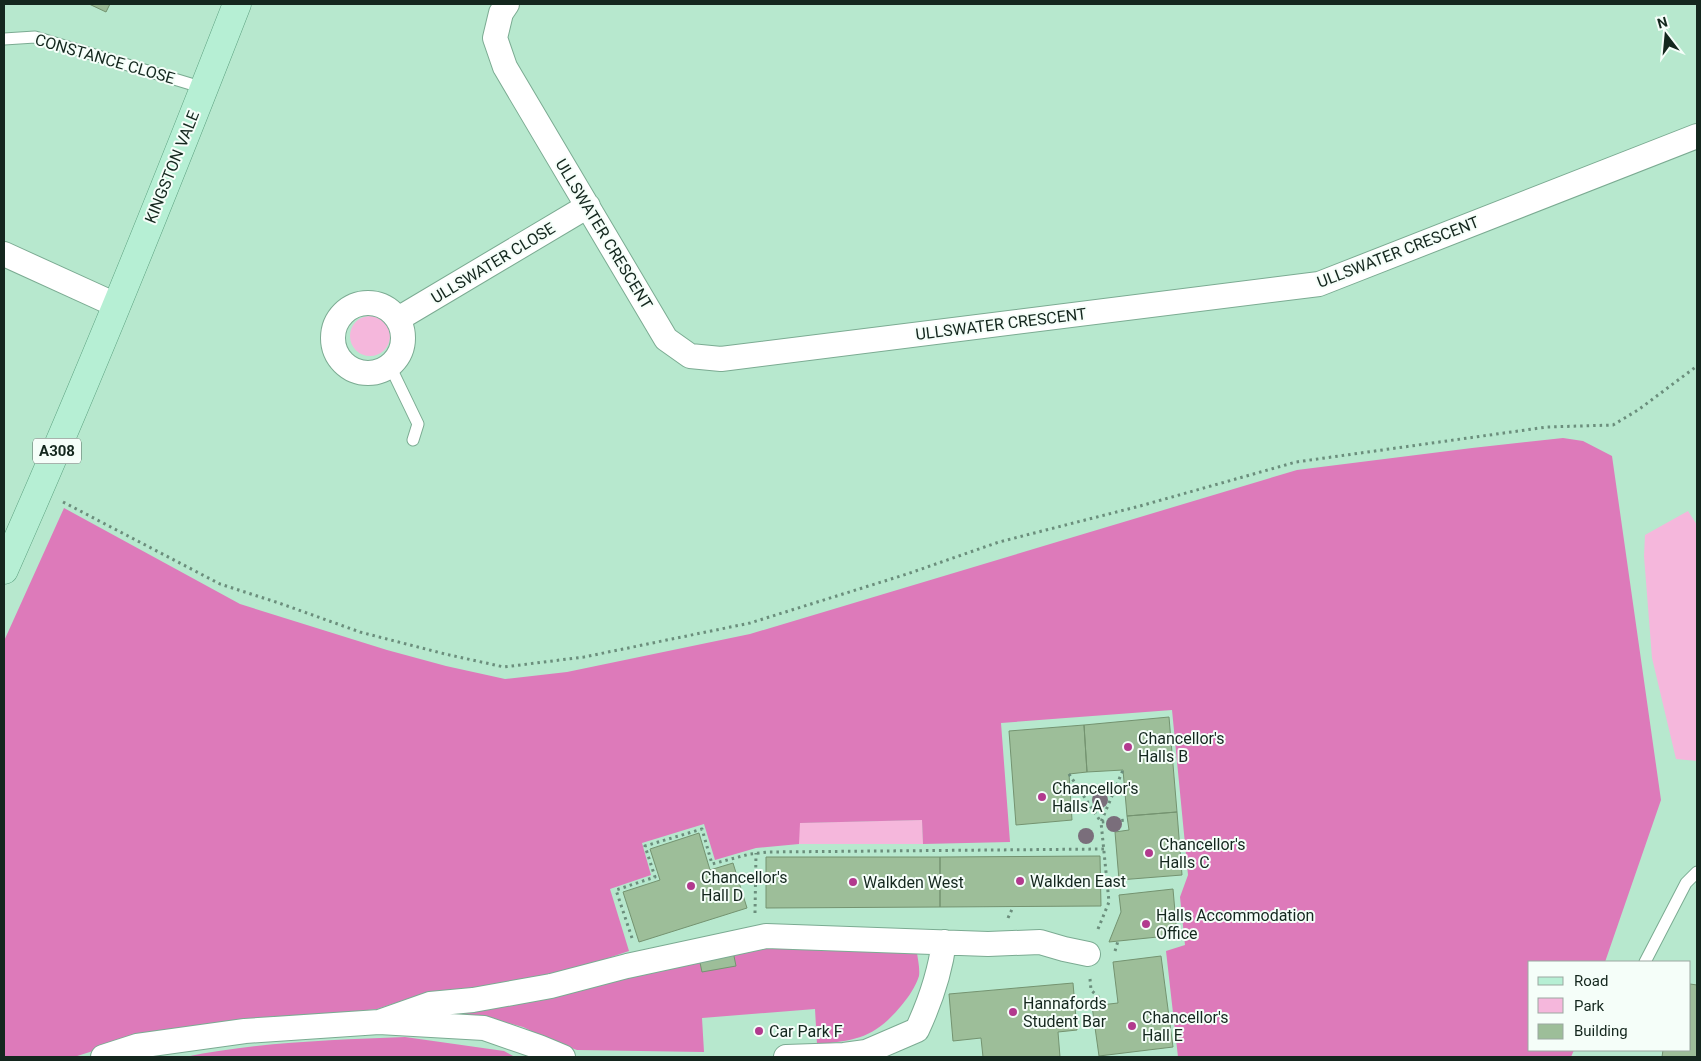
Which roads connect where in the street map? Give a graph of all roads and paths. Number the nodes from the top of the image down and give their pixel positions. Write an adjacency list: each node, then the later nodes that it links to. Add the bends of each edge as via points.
1 (237, 4): 4 (main road, KINGSTON VALE / A308)
2 (507, 4): 6 (street, ULLSWATER CRESCENT, via 501,13 495,38 505,67)
3 (4, 39): 4 (lane, CONSTANCE CLOSE, via 35,37)
4 (205, 88): 8 (main road, KINGSTON VALE / A308)
5 (1697, 136): 6 (street, ULLSWATER CRESCENT, via 1319,284 721,359 690,356 666,339)
6 (588, 206): 9 (street, ULLSWATER CLOSE)
7 (4, 254): 8 (street)
8 (116, 305): 14 (main road, KINGSTON VALE / A308)
9 (398, 319): 10 (street, via 403,342 400,354); 10 (street, via 389,310 369,303 349,309 334,328 333,345 345,365 367,373 379,372)
10 (390, 366): 12 (lane, via 418,424)
11 (1697, 366): 13 (path, via 1638,410 1612,425 1547,427 1296,462 999,542 750,623 584,657 504,667 360,632 220,584)
12 (413, 440)
13 (59, 500)
14 (4, 570)
15 (1123, 770): 18 (path)
16 (1069, 774): 18 (path)
17 (1128, 820): 18 (path)
18 (1102, 822): 19 (path)
19 (1104, 849): 20 (path); 24 (path, via 1109,902)
20 (756, 853): 22 (path); 26 (path, via 712,864 702,829 645,846 655,877 616,890)
21 (1697, 872): 25 (lane, via 1686,883)
22 (755, 938): 23 (street); 26 (street)
23 (944, 942): 24 (street, via 1040,942); 30 (street, via 930,1004 917,1030 866,1052)
24 (1088, 954)
25 (1646, 961)
26 (640, 964): 27 (street, via 551,986 430,1004)
27 (379, 1022): 28 (street, via 245,1031 137,1046); 29 (street, via 484,1028)
28 (103, 1057)
29 (563, 1057)
30 (786, 1057)

